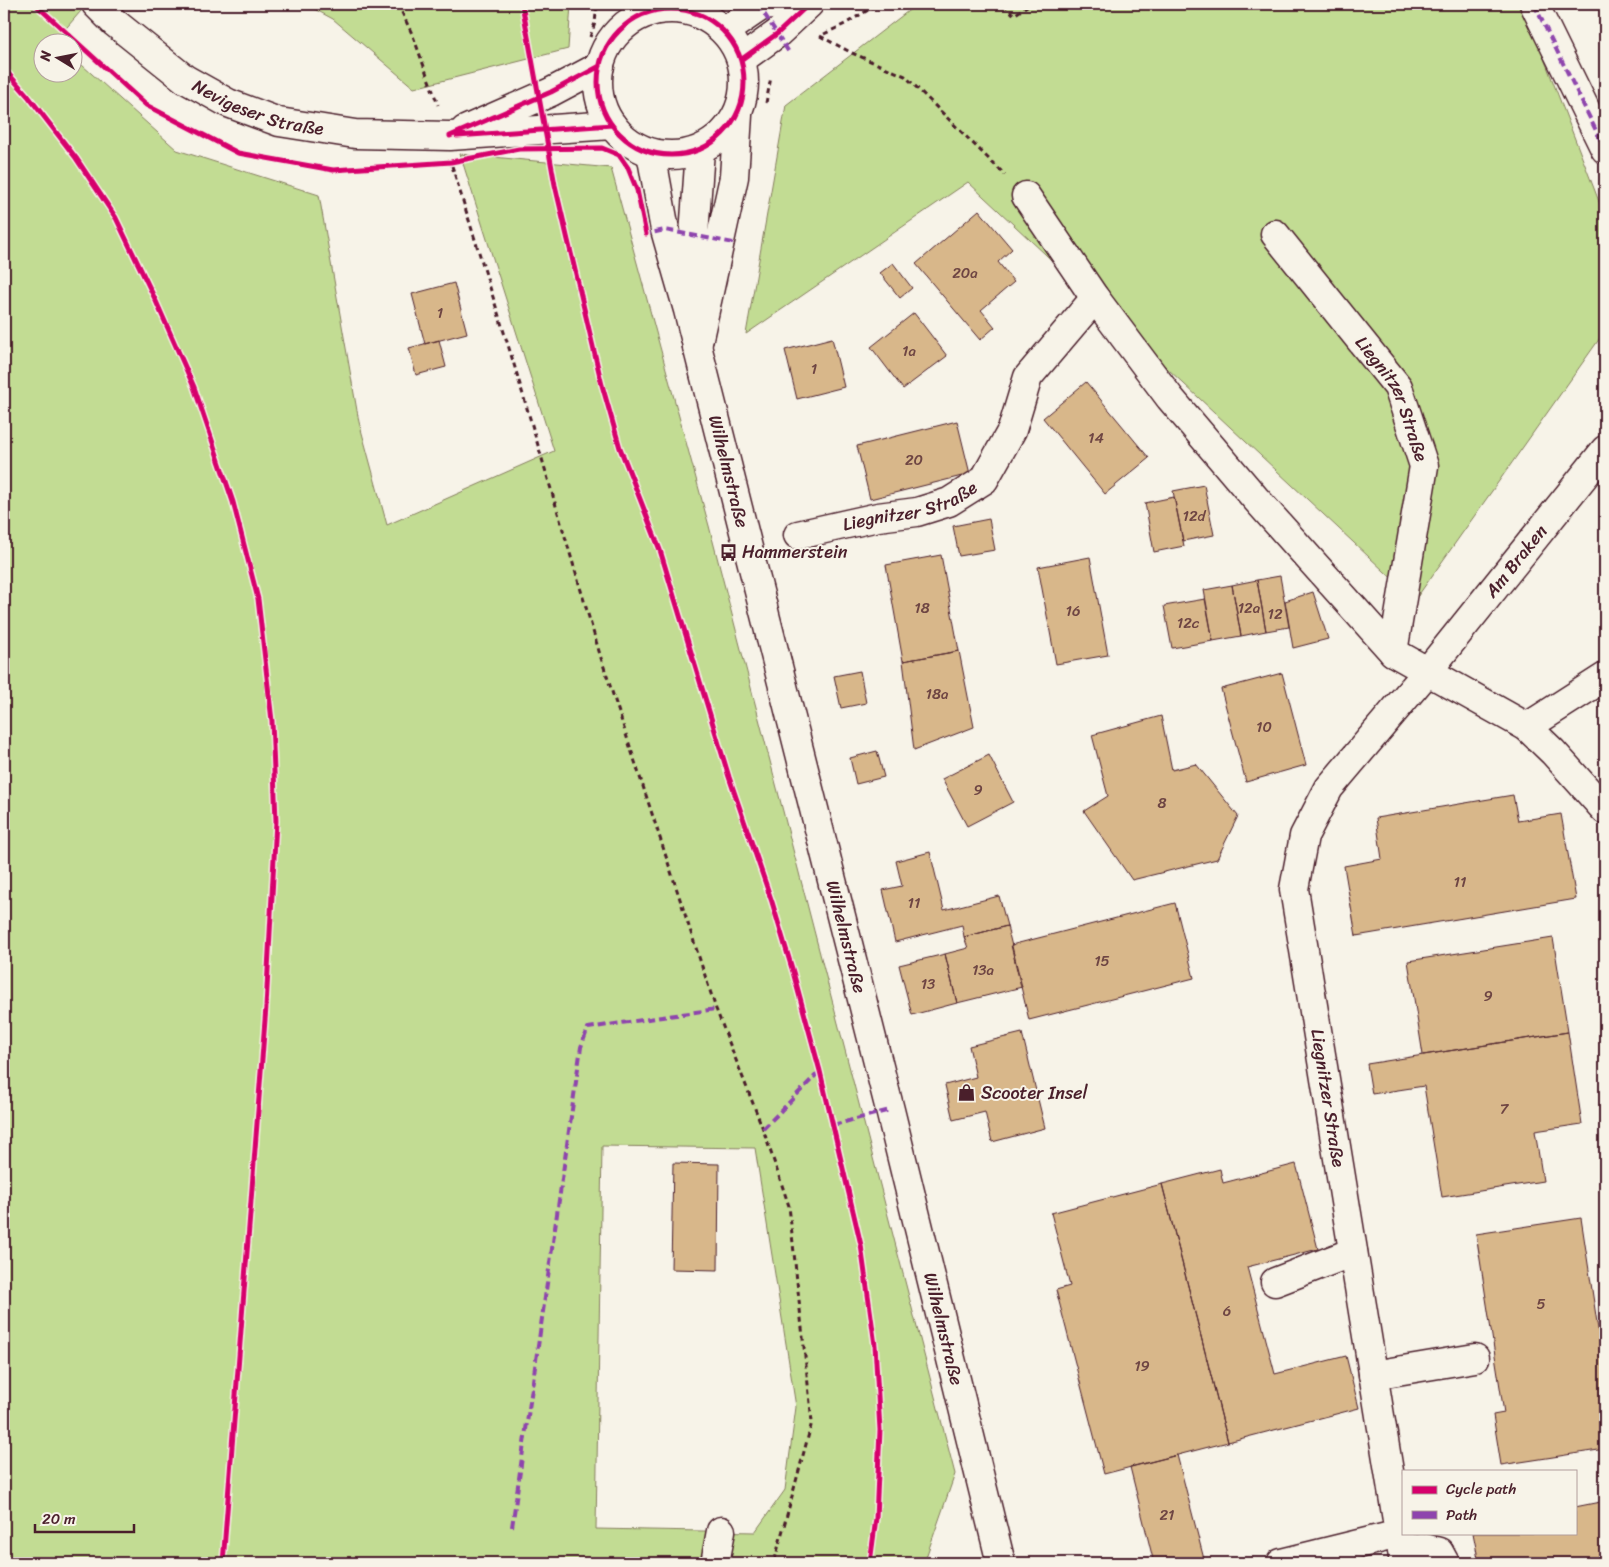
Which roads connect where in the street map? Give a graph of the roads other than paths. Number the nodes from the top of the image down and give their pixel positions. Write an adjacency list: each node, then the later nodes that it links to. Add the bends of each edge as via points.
1 (96, 4): 11 (main road, Nevigeser Straße, via 185,79 228,103 279,122 450,149)
2 (776, 4): 7 (main road, via 760,7)
3 (809, 4): 8 (main road)
4 (1534, 4): 13 (main road)
5 (662, 6): 6 (main road, via 642,14); 7 (main road, via 707,18)
6 (621, 15): 9 (main road, via 603,54)
7 (725, 31): 8 (main road)
8 (742, 60): 10 (main road, via 745,88)
9 (589, 62): 11 (main road, Nevigeser Straße, via 552,92); 12 (main road, via 598,83)
10 (738, 115): 14 (main road, via 722,136); 20 (main road, via 734,177)
11 (500, 124): 12 (main road, Nevigeser Straße)
12 (603, 126): 15 (main road)
13 (1605, 149)
14 (700, 150): 15 (main road, via 668,156); 19 (main road, Wilhelmstraße)
15 (651, 153): 19 (main road, Wilhelmstraße, via 665,230)
16 (1026, 196): 18 (main road)
17 (1275, 234): 23 (main road, Liegnitzer Straße, via 1398,387 1424,466)
18 (1095, 298): 22 (main road, Liegnitzer Straße, via 1028,377 1012,430 984,480 949,502 917,512); 23 (main road, via 1170,398)
19 (688, 310): 20 (main road, Wilhelmstraße)
20 (697, 348): 35 (main road, Wilhelmstraße)
21 (1605, 450): 24 (main road, Am Braken)
22 (798, 535)
23 (1392, 652): 24 (main road)
24 (1427, 672): 26 (main road); 28 (main road, Liegnitzer Straße, via 1329,788 1304,836 1294,889)
25 (1605, 677): 26 (main road)
26 (1527, 727): 27 (main road)
27 (1605, 810)
28 (1353, 1252): 29 (main road); 31 (main road, Liegnitzer Straße)
29 (1275, 1282)
30 (1475, 1358): 31 (main road)
31 (1373, 1375): 33 (main road, Liegnitzer Straße)
32 (721, 1531): 34 (main road)
33 (1402, 1549): 36 (main road); 37 (main road, via 1421,1548 1439,1552)
34 (715, 1563)
35 (1001, 1563)
36 (1281, 1563)
37 (1445, 1563)

